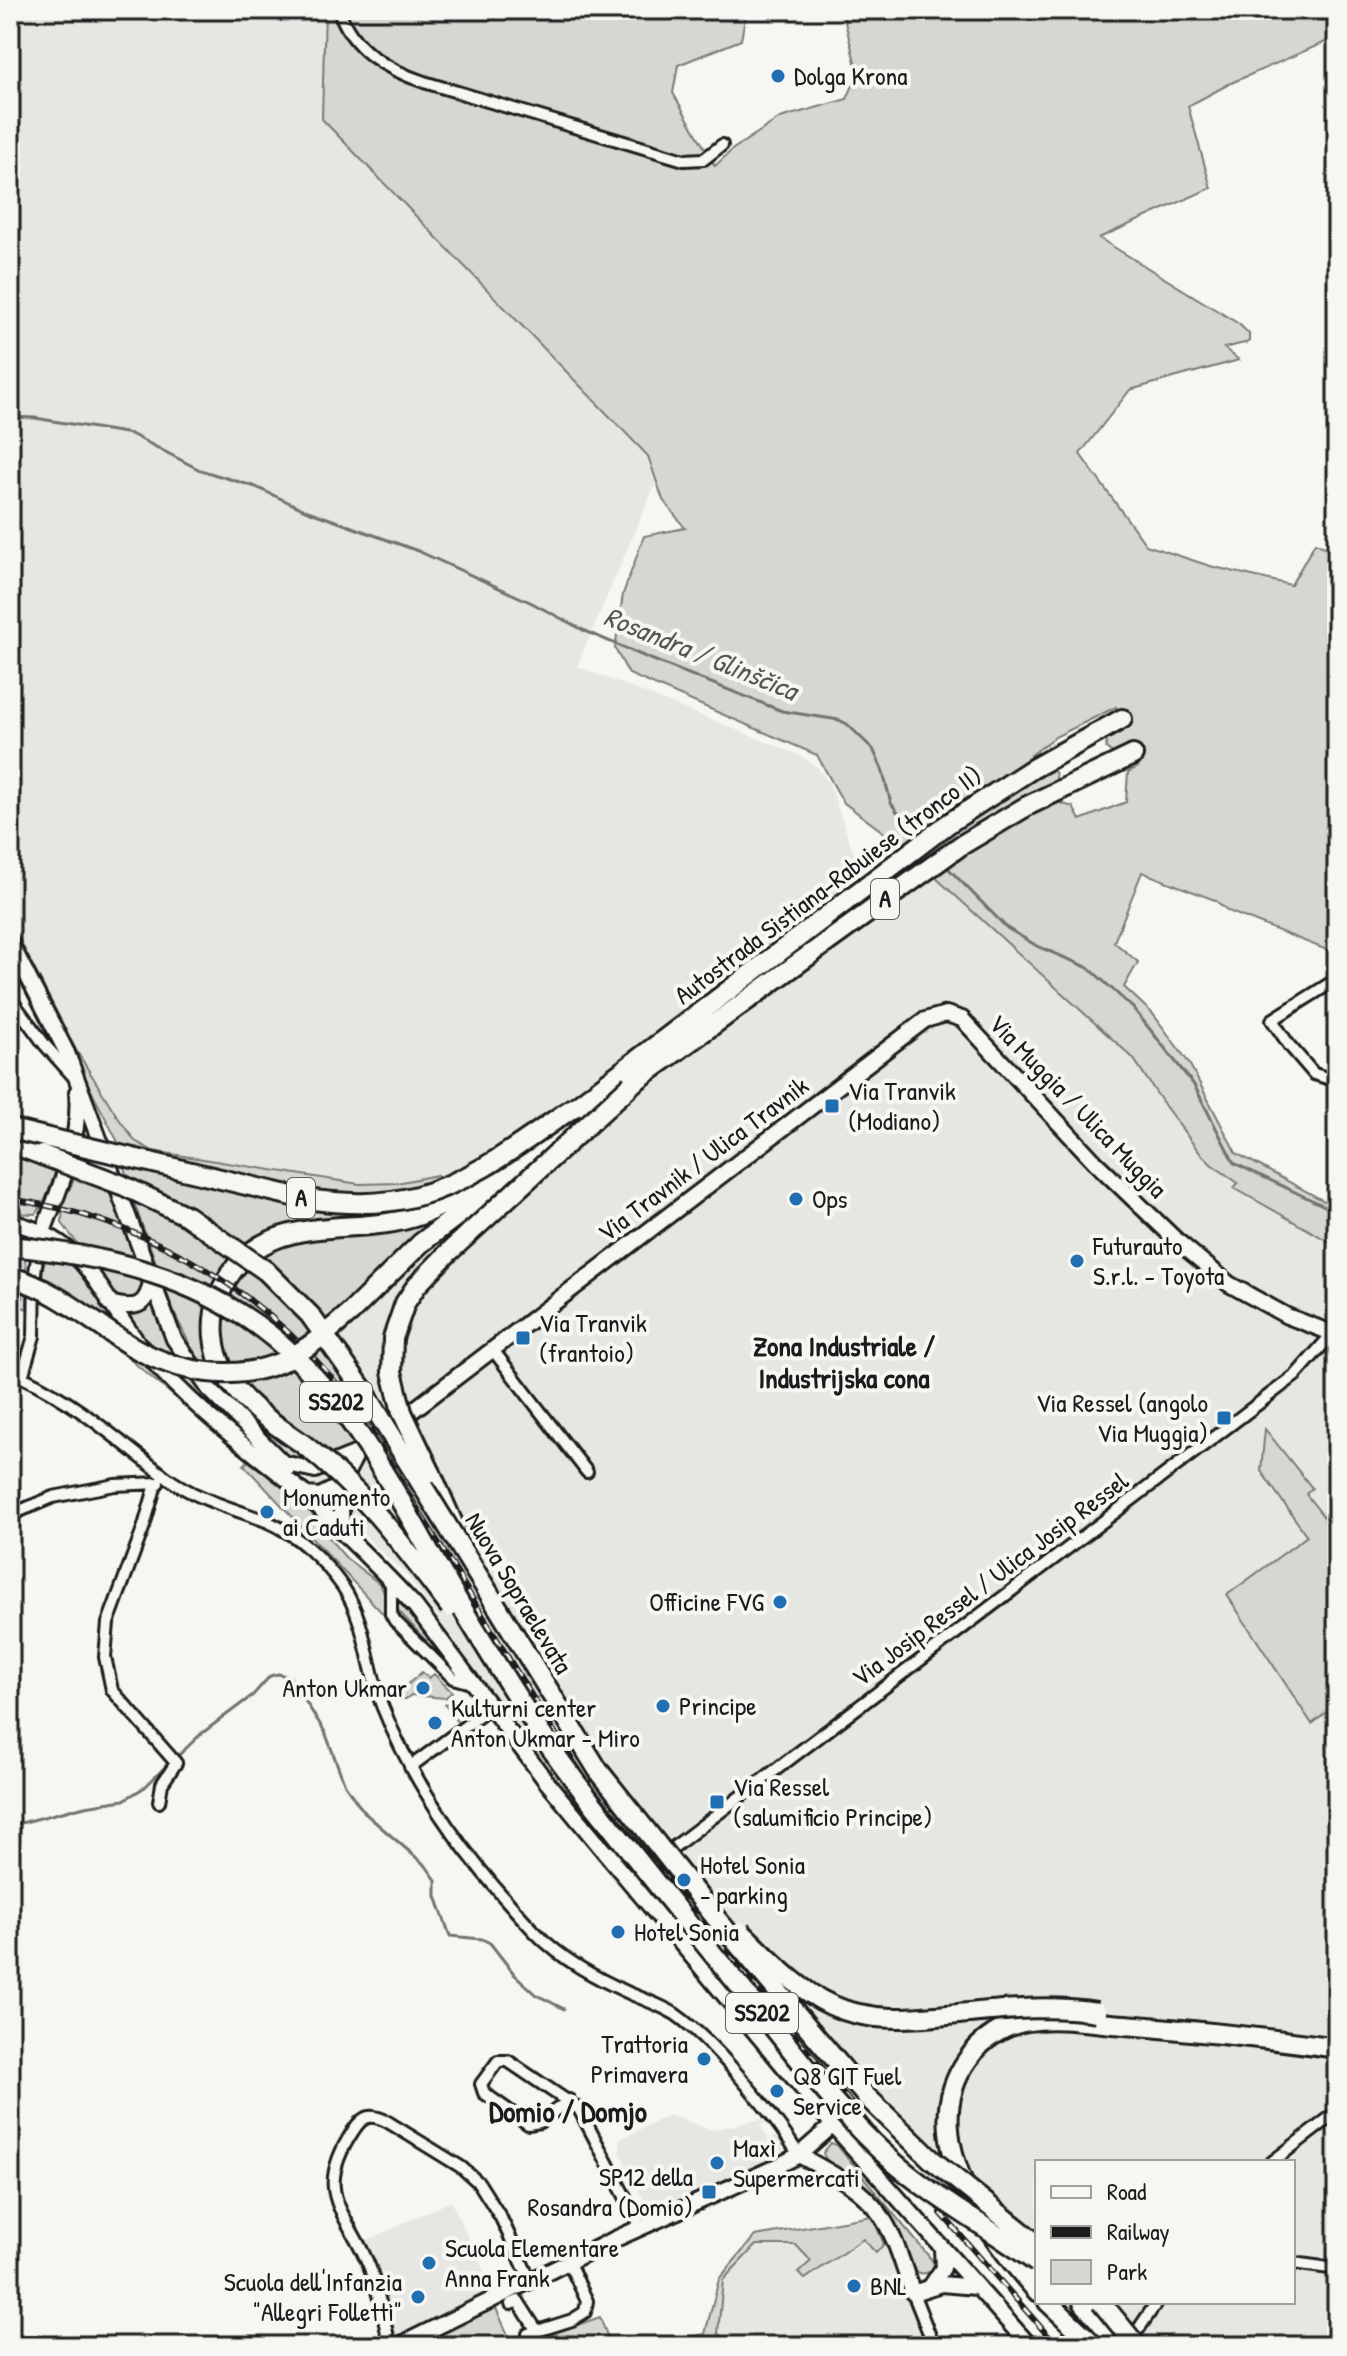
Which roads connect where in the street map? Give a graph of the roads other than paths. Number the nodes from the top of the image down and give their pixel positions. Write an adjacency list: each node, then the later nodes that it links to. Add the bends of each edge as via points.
1 (339, 10): 2 (street, via 348,33 367,53 437,87 684,160 704,159)
2 (722, 145)
3 (1122, 719): 12 (highway, Autostrada Sistiana-Rabuiese (tronco II) / A, via 949,823)
4 (1133, 755): 11 (highway, Autostrada Sistiana-Rabuiese (tronco II) / A, via 1052,793 960,846)
5 (10, 942): 9 (main road, via 46,1008)
6 (1337, 979): 10 (street, via 1272,1020 1314,1074)
7 (10, 998): 9 (street)
8 (946, 1014): 22 (main road, Via Muggia / Ulica Muggia, via 962,1019 1096,1163 1229,1284 1287,1316); 23 (main road, Via Travnik / Ulica Travnik, via 925,1020)
9 (76, 1080): 14 (main road, via 78,1121); 15 (main road)
10 (1337, 1081)
11 (631, 1085): 19 (highway, A, bridge, via 421,1243 326,1334 277,1364 228,1373 179,1367 134,1347 57,1297); 35 (highway, A, bridge, via 432,1268 398,1320 391,1356 396,1393)
12 (574, 1107): 13 (highway, A, bridge, via 458,1180 381,1203 305,1199); 39 (highway, A, bridge, via 454,1201 417,1216 303,1231 253,1250 222,1286 214,1309 216,1353 226,1376 372,1508)
13 (10, 1134): 35 (highway, Nuova Sopraelevata / SS202, bridge, via 42,1155 187,1216 287,1290 338,1351)
14 (67, 1167): 15 (main road, via 85,1161); 17 (main road)
15 (110, 1168): 20 (main road)
16 (10, 1222): 17 (main road)
17 (43, 1232): 21 (main road, via 72,1251); 25 (street, via 35,1272 34,1336)
18 (10, 1246): 39 (highway, SS202, bridge, via 111,1260 165,1276 227,1307 297,1359 350,1419)
19 (10, 1277)
20 (151, 1281): 21 (main road, via 149,1294 138,1306); 27 (main road, via 186,1359)
21 (109, 1303): 32 (main road, via 186,1397)
22 (1335, 1334): 44 (street, Via Josip Ressel / Ulica Josip Ressel, via 1296,1375)
23 (493, 1350): 26 (main road, Via Travnik / Ulica Travnik); 29 (street)
24 (10, 1373): 25 (street)
25 (22, 1377): 30 (street, via 82,1412)
26 (357, 1453): 28 (main road, Via Travnik / Ulica Travnik); 31 (main road, Via Travnik / Ulica Travnik)
27 (283, 1463): 28 (main road); 32 (main road)
28 (315, 1470): 32 (main road)
29 (587, 1472)
30 (161, 1480): 33 (street, via 65,1495); 40 (street, via 280,1528 332,1573 352,1602 382,1705); 42 (street, via 105,1641 112,1690 176,1763 162,1784)
31 (340, 1486): 32 (main road, via 320,1496); 34 (main road, Via Travnik / Ulica Travnik)
32 (306, 1495): 34 (main road)
33 (10, 1515)
34 (342, 1532): 36 (main road)
35 (465, 1553): 41 (highway, Nuova Sopraelevata / SS202, bridge)
36 (391, 1580): 37 (main road); 37 (street, via 395,1621 453,1678)
37 (471, 1683): 38 (main road)
38 (490, 1708): 40 (street); 43 (main road)
39 (531, 1719): 61 (highway, SS202, bridge, via 697,1936 870,2140 917,2182)
40 (410, 1767): 54 (street, via 450,1830 549,1946 690,2027 751,2092)
41 (598, 1770): 49 (highway, bridge, via 735,1927 794,1981 832,2006 897,2018 1053,2008); 58 (highway, Nuova Sopraelevata / SS202, bridge, via 865,2095 931,2159)
42 (159, 1802)
43 (603, 1850): 45 (street, Via Josip Ressel / Ulica Josip Ressel); 47 (main road)
44 (666, 1853): 45 (street, Via Josip Ressel / Ulica Josip Ressel); 46 (street)
45 (649, 1857): 47 (street)
46 (660, 1872): 47 (street, via 650,1880); 48 (street)
47 (629, 1882): 48 (main road)
48 (655, 1913): 53 (main road)
49 (1097, 2018): 50 (highway); 67 (highway, bridge, via 1045,2019 999,2031 965,2062 951,2099 951,2139 964,2183 992,2238)
50 (1337, 2048)
51 (569, 2100): 51 (street, via 505,2060 496,2063 481,2084 484,2093 528,2124 540,2122); 57 (street, via 584,2116)
52 (1337, 2112): 55 (street)
53 (833, 2125): 54 (main road); 56 (main road, via 821,2142); 59 (main road)
54 (799, 2155): 56 (main road); 57 (main road)
55 (1275, 2160)
56 (816, 2165): 68 (main road, via 859,2192 881,2216)
57 (641, 2227): 60 (main road)
58 (1035, 2242)
59 (942, 2249): 65 (main road, via 943,2268); 66 (main road)
60 (568, 2261): 64 (main road); 69 (street, via 587,2301 585,2312 532,2333 518,2301)
61 (1035, 2262)
62 (1295, 2263): 63 (street)
63 (1337, 2269)
64 (530, 2280): 74 (street, via 494,2204 472,2176 388,2122 366,2116 343,2148 333,2184 370,2268); 75 (main road)
65 (931, 2286): 66 (main road); 68 (main road)
66 (976, 2287): 77 (main road)
67 (1035, 2289)
68 (913, 2293): 76 (street)
69 (511, 2304)
70 (1050, 2304): 78 (highway)
71 (1085, 2304): 79 (highway)
72 (1103, 2304): 81 (highway, bridge)
73 (1156, 2304): 80 (street)
74 (390, 2346)
75 (398, 2346)
76 (934, 2346)
77 (1030, 2346)
78 (1095, 2346)
79 (1121, 2346)
80 (1128, 2346)
81 (1137, 2346)

